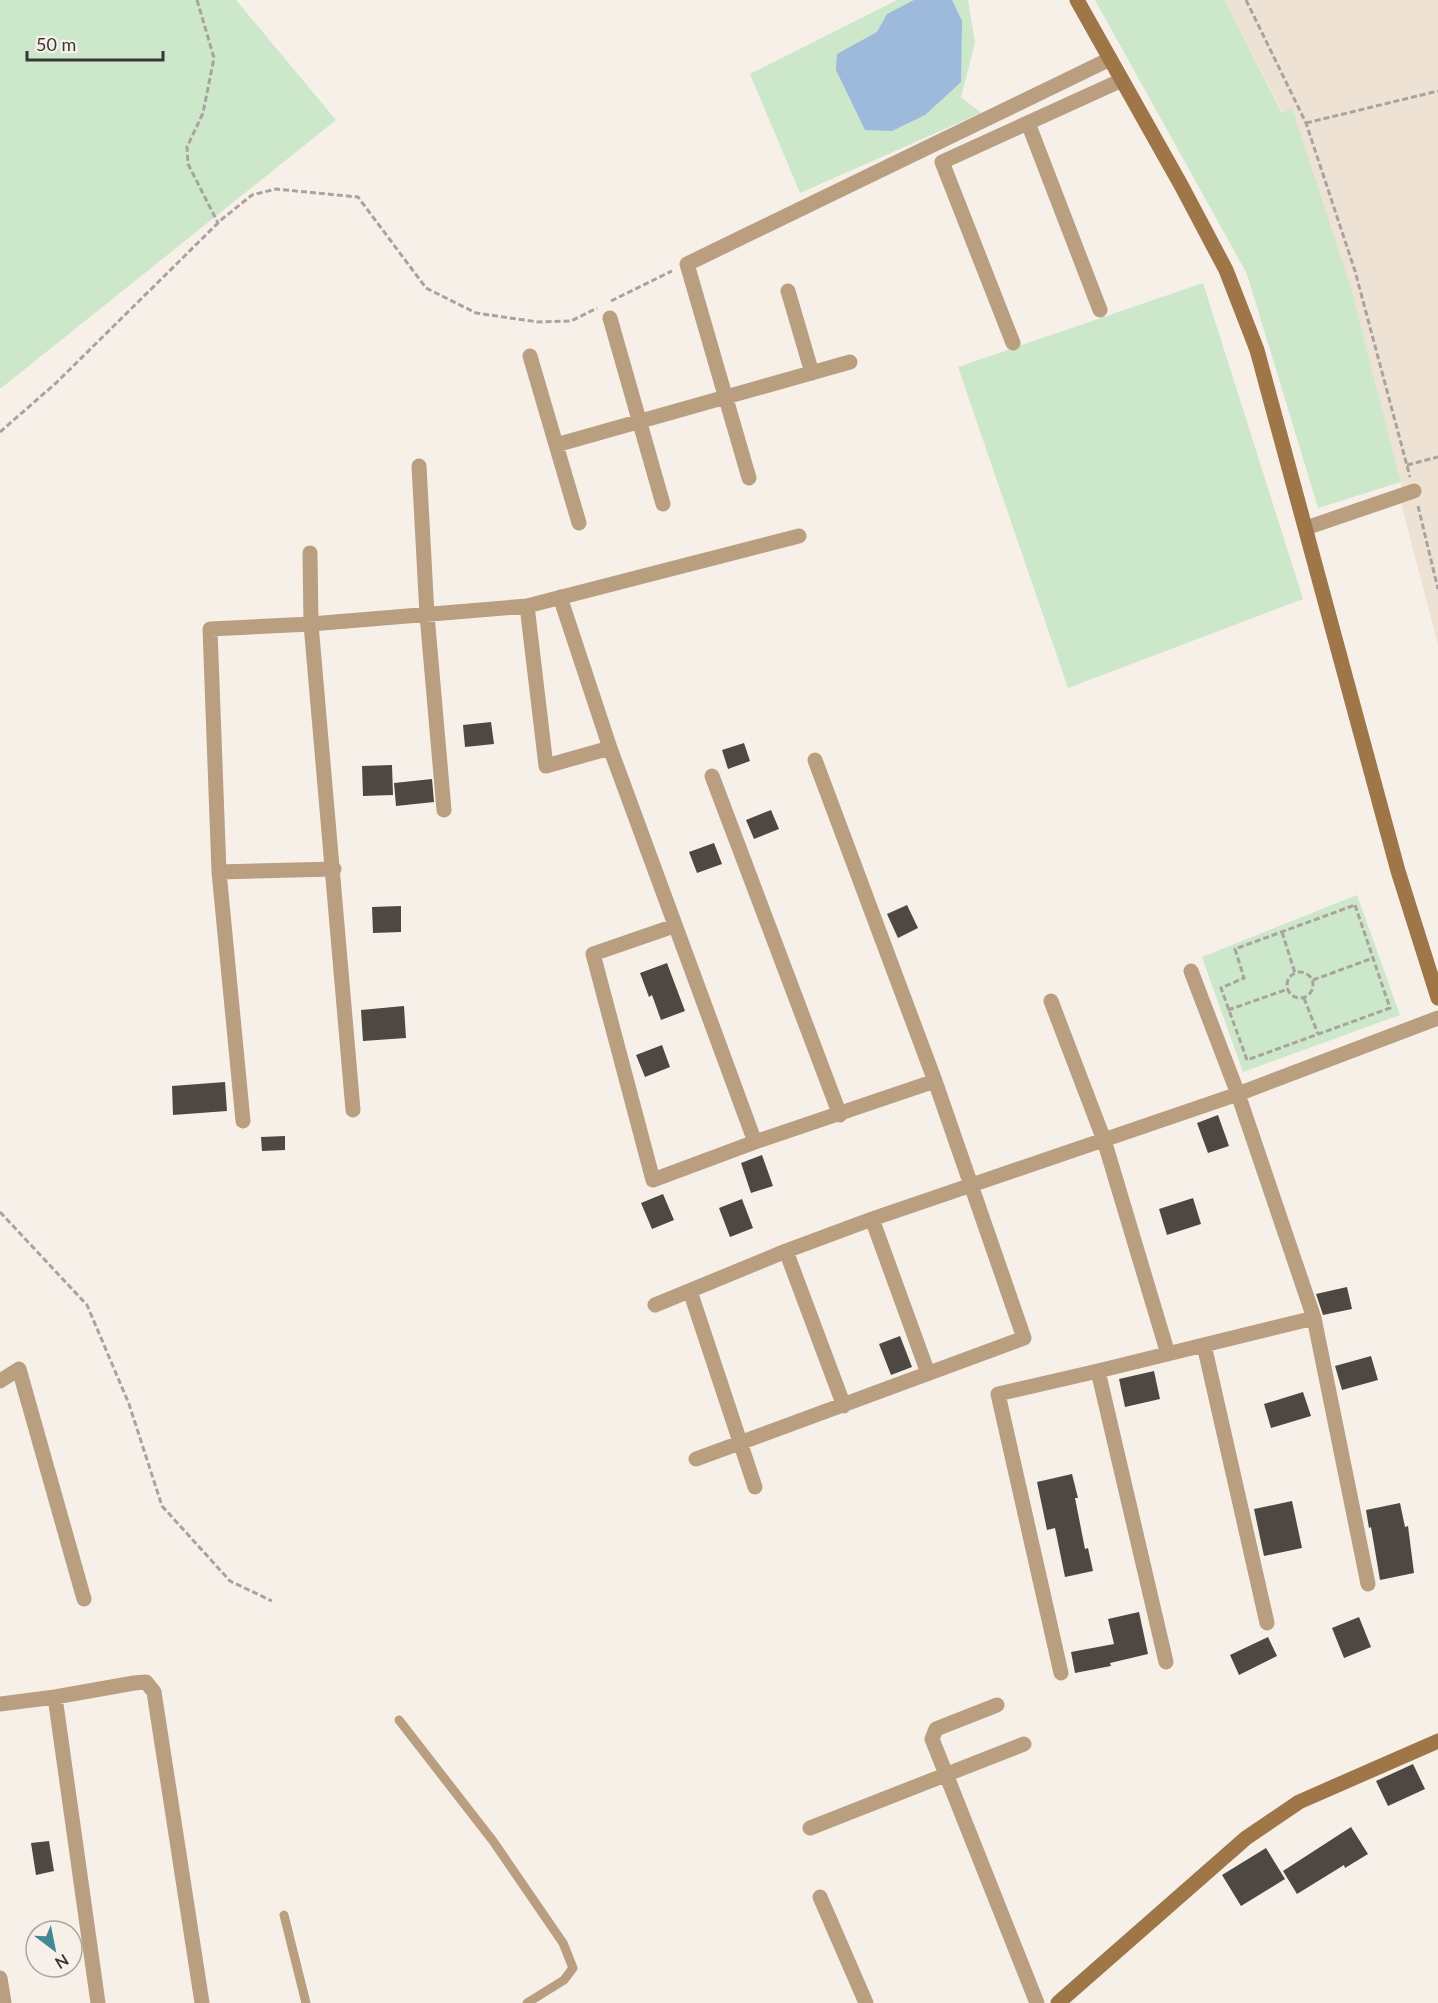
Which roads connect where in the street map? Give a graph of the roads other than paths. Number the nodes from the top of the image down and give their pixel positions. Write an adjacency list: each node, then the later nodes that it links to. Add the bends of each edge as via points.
1 (1077, 0): 2 (main road)
2 (1110, 59): 3 (main road); 12 (street, via 687,264)
3 (1122, 80): 4 (street); 20 (main road, via 1226,270 1257,350)
4 (1028, 123): 6 (street); 8 (street, via 942,162)
5 (788, 291): 11 (street)
6 (1100, 310)
7 (610, 318): 13 (street)
8 (1013, 343)
9 (530, 356): 14 (street)
10 (850, 362): 11 (street)
11 (812, 373): 12 (street)
12 (726, 397): 13 (street); 16 (street)
13 (639, 421): 14 (street); 18 (street)
14 (556, 445): 19 (street)
15 (419, 466): 25 (street)
16 (749, 478)
17 (1414, 491): 20 (street)
18 (663, 504)
19 (579, 523)
20 (1306, 528): 35 (main road, via 1398,871)
21 (799, 536): 23 (street)
22 (310, 553): 26 (street)
23 (560, 597): 24 (street); 27 (street)
24 (527, 606): 25 (street); 27 (street, via 546,766)
25 (427, 615): 26 (street); 30 (street)
26 (311, 624): 31 (street); 32 (street, via 210,630)
27 (610, 747): 33 (street)
28 (815, 760): 38 (street)
29 (712, 776): 41 (street)
30 (444, 810)
31 (334, 869): 32 (street); 40 (street)
32 (219, 872): 42 (street)
33 (674, 926): 44 (street); 44 (street, via 593,954 653,1180)
34 (1191, 971): 39 (street)
35 (1438, 998)
36 (1051, 1001): 43 (street)
37 (1438, 1017): 39 (street)
38 (935, 1081): 41 (street); 45 (street)
39 (1238, 1094): 43 (street); 50 (street)
40 (353, 1110)
41 (840, 1115): 44 (street)
42 (243, 1120)
43 (1104, 1140): 45 (street); 52 (street)
44 (755, 1142)
45 (972, 1185): 46 (street); 54 (street, via 1024,1338)
46 (872, 1219): 47 (street); 54 (street)
47 (786, 1251): 48 (street); 56 (street)
48 (690, 1291): 49 (street); 57 (street)
49 (655, 1305)
50 (1314, 1317): 51 (street); 60 (street)
51 (1204, 1345): 52 (street); 62 (street)
52 (1168, 1354): 53 (street)
53 (1098, 1371): 63 (street); 64 (street, via 998,1394)
54 (928, 1373): 56 (street)
55 (0, 1381): 61 (street, via 19,1369)
56 (844, 1406): 57 (street)
57 (740, 1443): 58 (street); 59 (street)
58 (696, 1459)
59 (755, 1487)
60 (1368, 1584)
61 (84, 1599)
62 (1267, 1623)
63 (1166, 1662)
64 (1061, 1673)
65 (55, 1697): 66 (street); 77 (street); 78 (street, via 146,1682 154,1692)
66 (0, 1704)
67 (997, 1705): 71 (street, via 936,1729 932,1739)
68 (399, 1720): 80 (lane, via 492,1841 570,1956 573,1968 564,1980)
69 (1438, 1741): 83 (main road, via 1299,1802 1246,1838)
70 (1024, 1744): 71 (street)
71 (945, 1775): 72 (street); 82 (street)
72 (810, 1828)
73 (820, 1898): 81 (street)
74 (284, 1916): 79 (lane)
75 (0, 1978): 76 (street)
76 (4, 2003)
77 (98, 2003)
78 (202, 2003)
79 (306, 2003)
80 (527, 2003)
81 (866, 2003)
82 (1037, 2003)
83 (1058, 2003)

